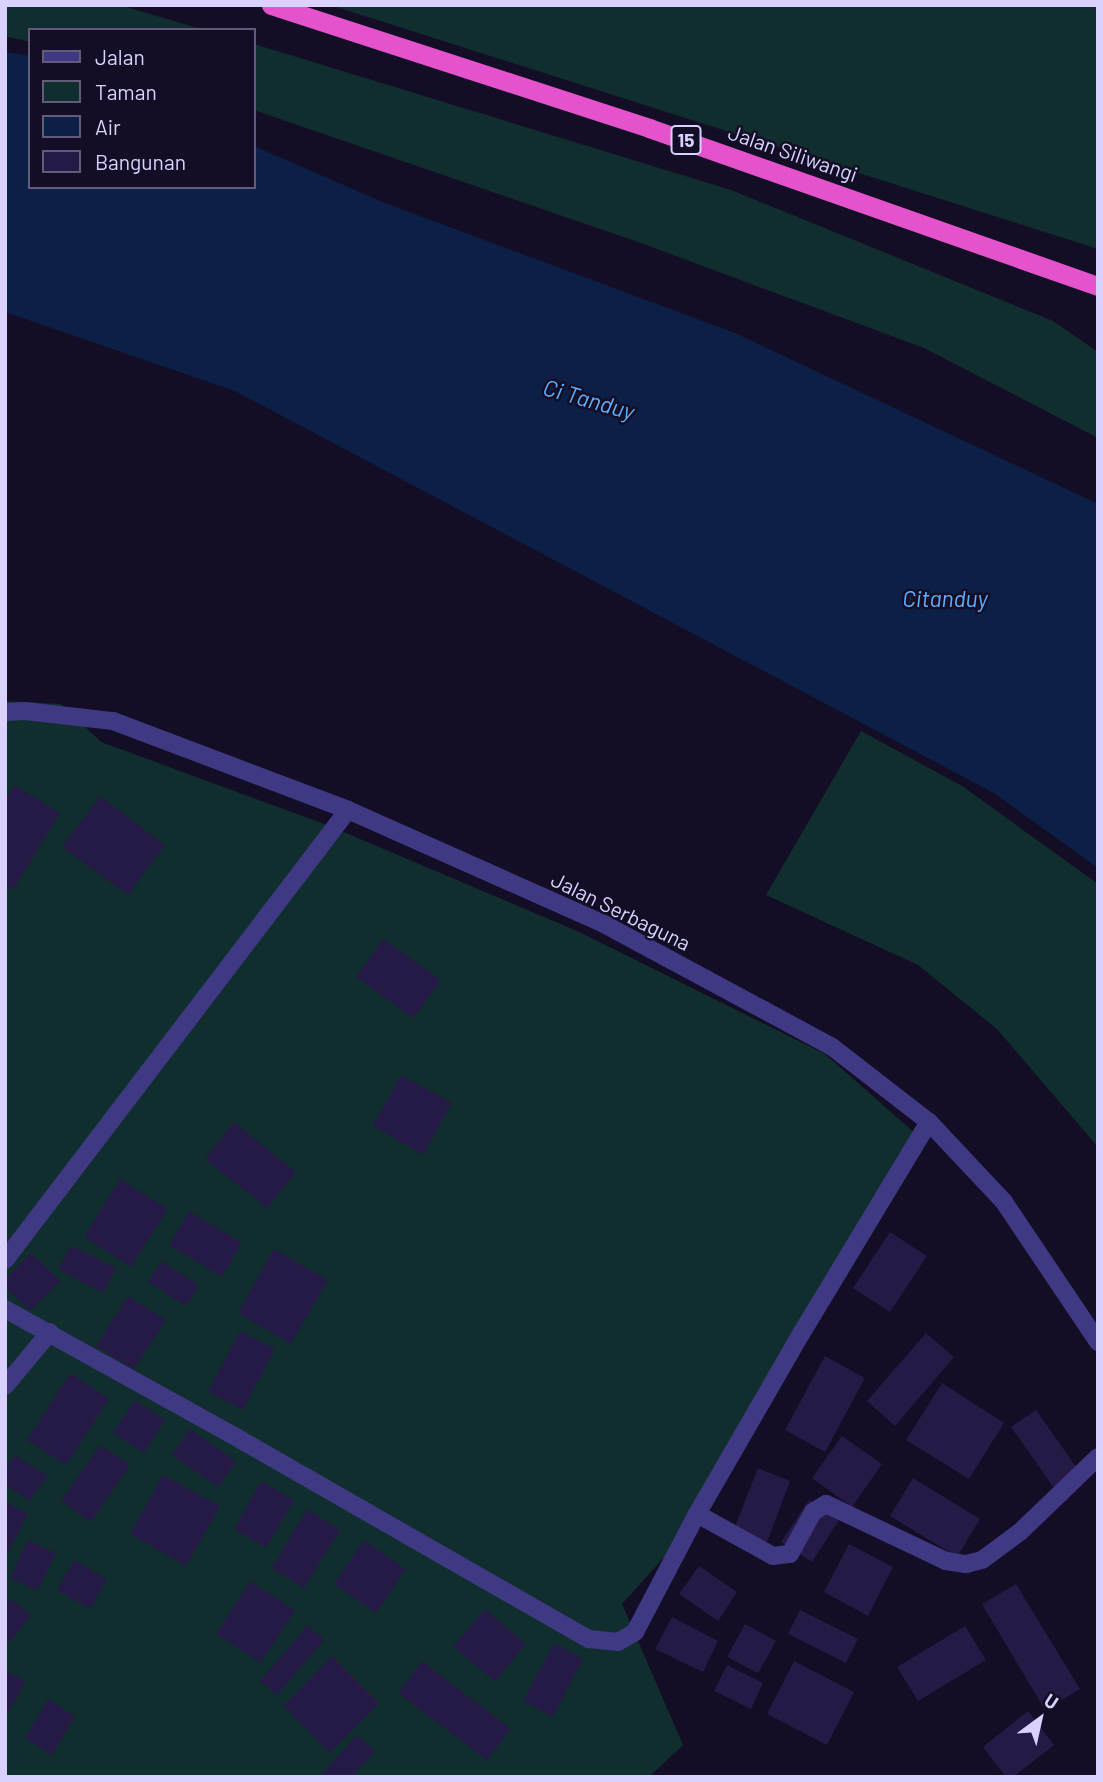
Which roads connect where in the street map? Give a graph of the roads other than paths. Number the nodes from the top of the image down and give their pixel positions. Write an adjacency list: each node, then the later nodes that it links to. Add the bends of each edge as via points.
1 (271, 5): 2 (highway, Jalan Siliwangi / 15, via 649,128)
2 (1098, 286)
3 (5, 712): 4 (street, Jalan Serbaguna, via 113,721)
4 (348, 810): 5 (street, Jalan Serbaguna, via 604,924 831,1046); 6 (street)
5 (929, 1122): 9 (street, Jalan Serbaguna, via 1004,1202); 12 (street)
6 (5, 1260)
7 (5, 1309): 8 (street)
8 (50, 1332): 10 (street); 12 (street, via 589,1639 618,1642 635,1632)
9 (1098, 1342)
10 (5, 1386)
11 (1098, 1457): 12 (street, via 1020,1532 982,1560 966,1564 946,1561 827,1504 813,1513 790,1554 773,1556)
12 (697, 1514)

